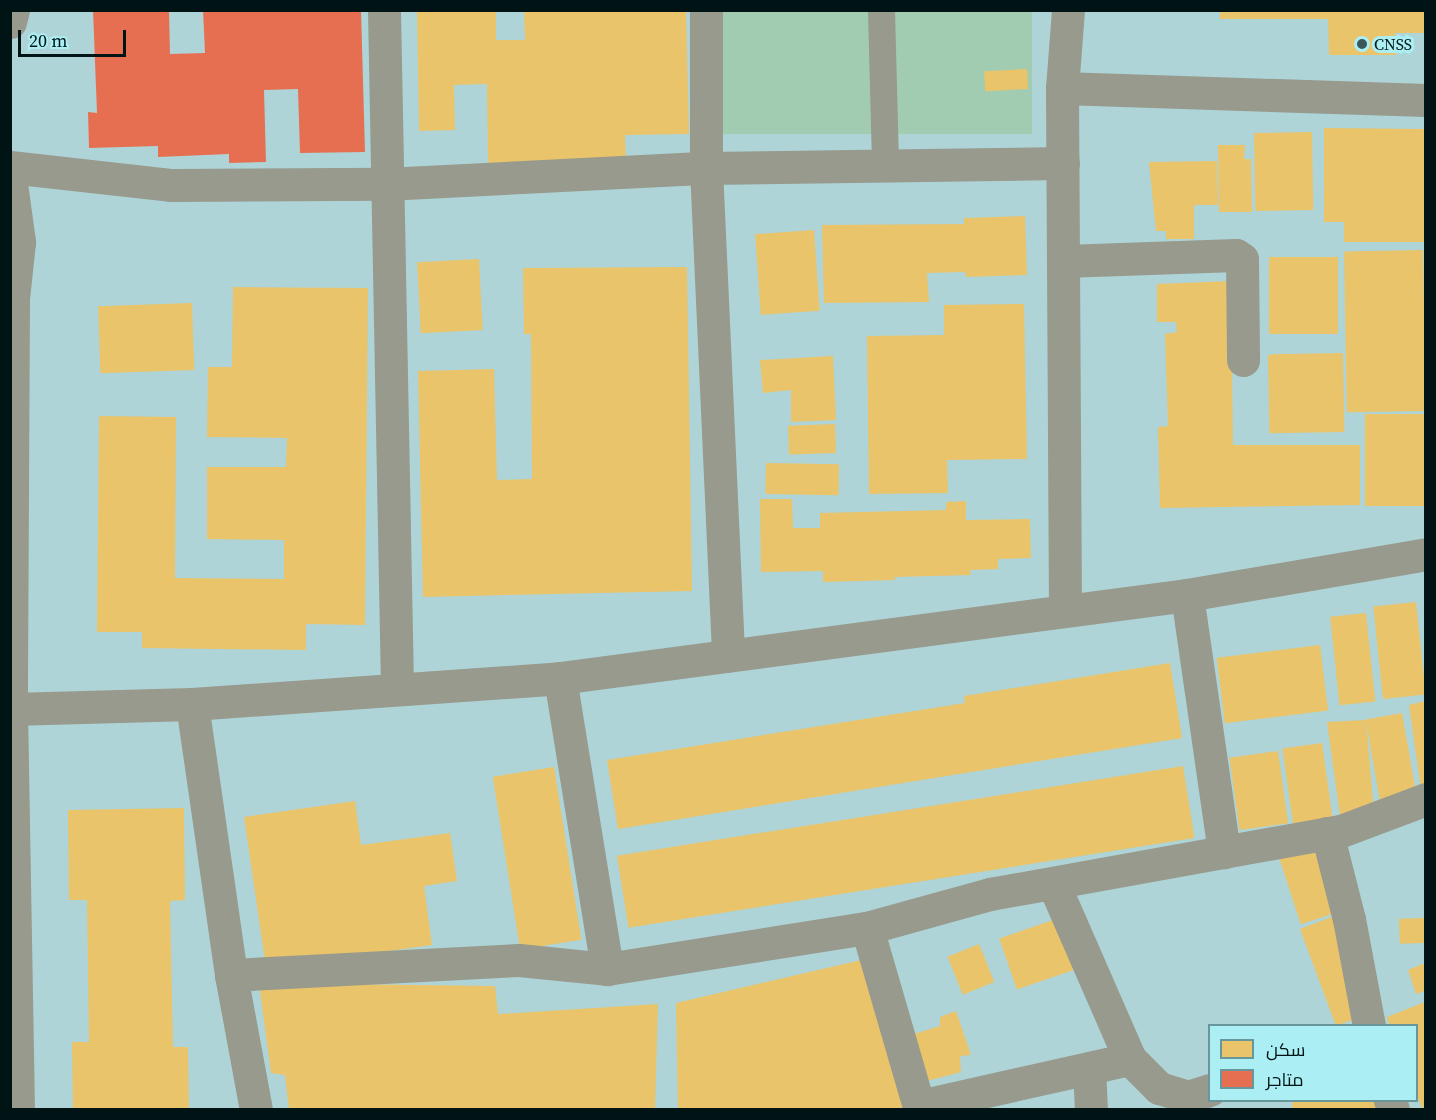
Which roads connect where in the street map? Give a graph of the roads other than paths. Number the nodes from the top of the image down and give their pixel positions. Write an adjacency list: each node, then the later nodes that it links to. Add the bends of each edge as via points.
1 (13, 10): 6 (street)
2 (384, 10): 14 (street)
3 (706, 10): 12 (street)
4 (881, 10): 10 (street)
5 (1068, 10): 7 (street)
6 (10, 22)
7 (1062, 88): 8 (street); 9 (street)
8 (1425, 100)
9 (1063, 163): 10 (street); 15 (street)
10 (885, 165): 12 (street)
11 (10, 167): 14 (street, via 170,185)
12 (706, 168): 14 (street); 22 (street)
13 (10, 176): 16 (street, via 19,242)
14 (385, 184): 24 (street)
15 (1064, 261): 17 (street, via 1236,255 1242,259); 21 (street)
16 (12, 298): 18 (street)
17 (1243, 360)
18 (11, 549): 26 (street)
19 (1425, 554): 20 (street)
20 (1187, 595): 21 (street); 30 (street)
21 (1065, 610): 22 (street)
22 (728, 656): 23 (street)
23 (560, 678): 24 (street); 33 (street)
24 (397, 688): 25 (street)
25 (192, 704): 26 (street); 34 (street)
26 (11, 709): 27 (street)
27 (12, 783): 35 (street)
28 (1425, 800): 29 (street)
29 (1327, 833): 30 (street); 36 (street, via 1352,930)
30 (1224, 852): 31 (street)
31 (1054, 885): 32 (street, via 990,894); 37 (street)
32 (867, 928): 33 (street); 40 (street)
33 (607, 969): 34 (street, via 519,960)
34 (231, 975): 42 (street)
35 (14, 1024): 41 (street)
36 (1364, 1024)
37 (1130, 1059): 38 (street); 39 (street, via 1159,1088 1188,1097)
38 (1089, 1068): 40 (street); 43 (street)
39 (1208, 1090)
40 (919, 1108)
41 (18, 1110)
42 (256, 1110)
43 (1091, 1110)

